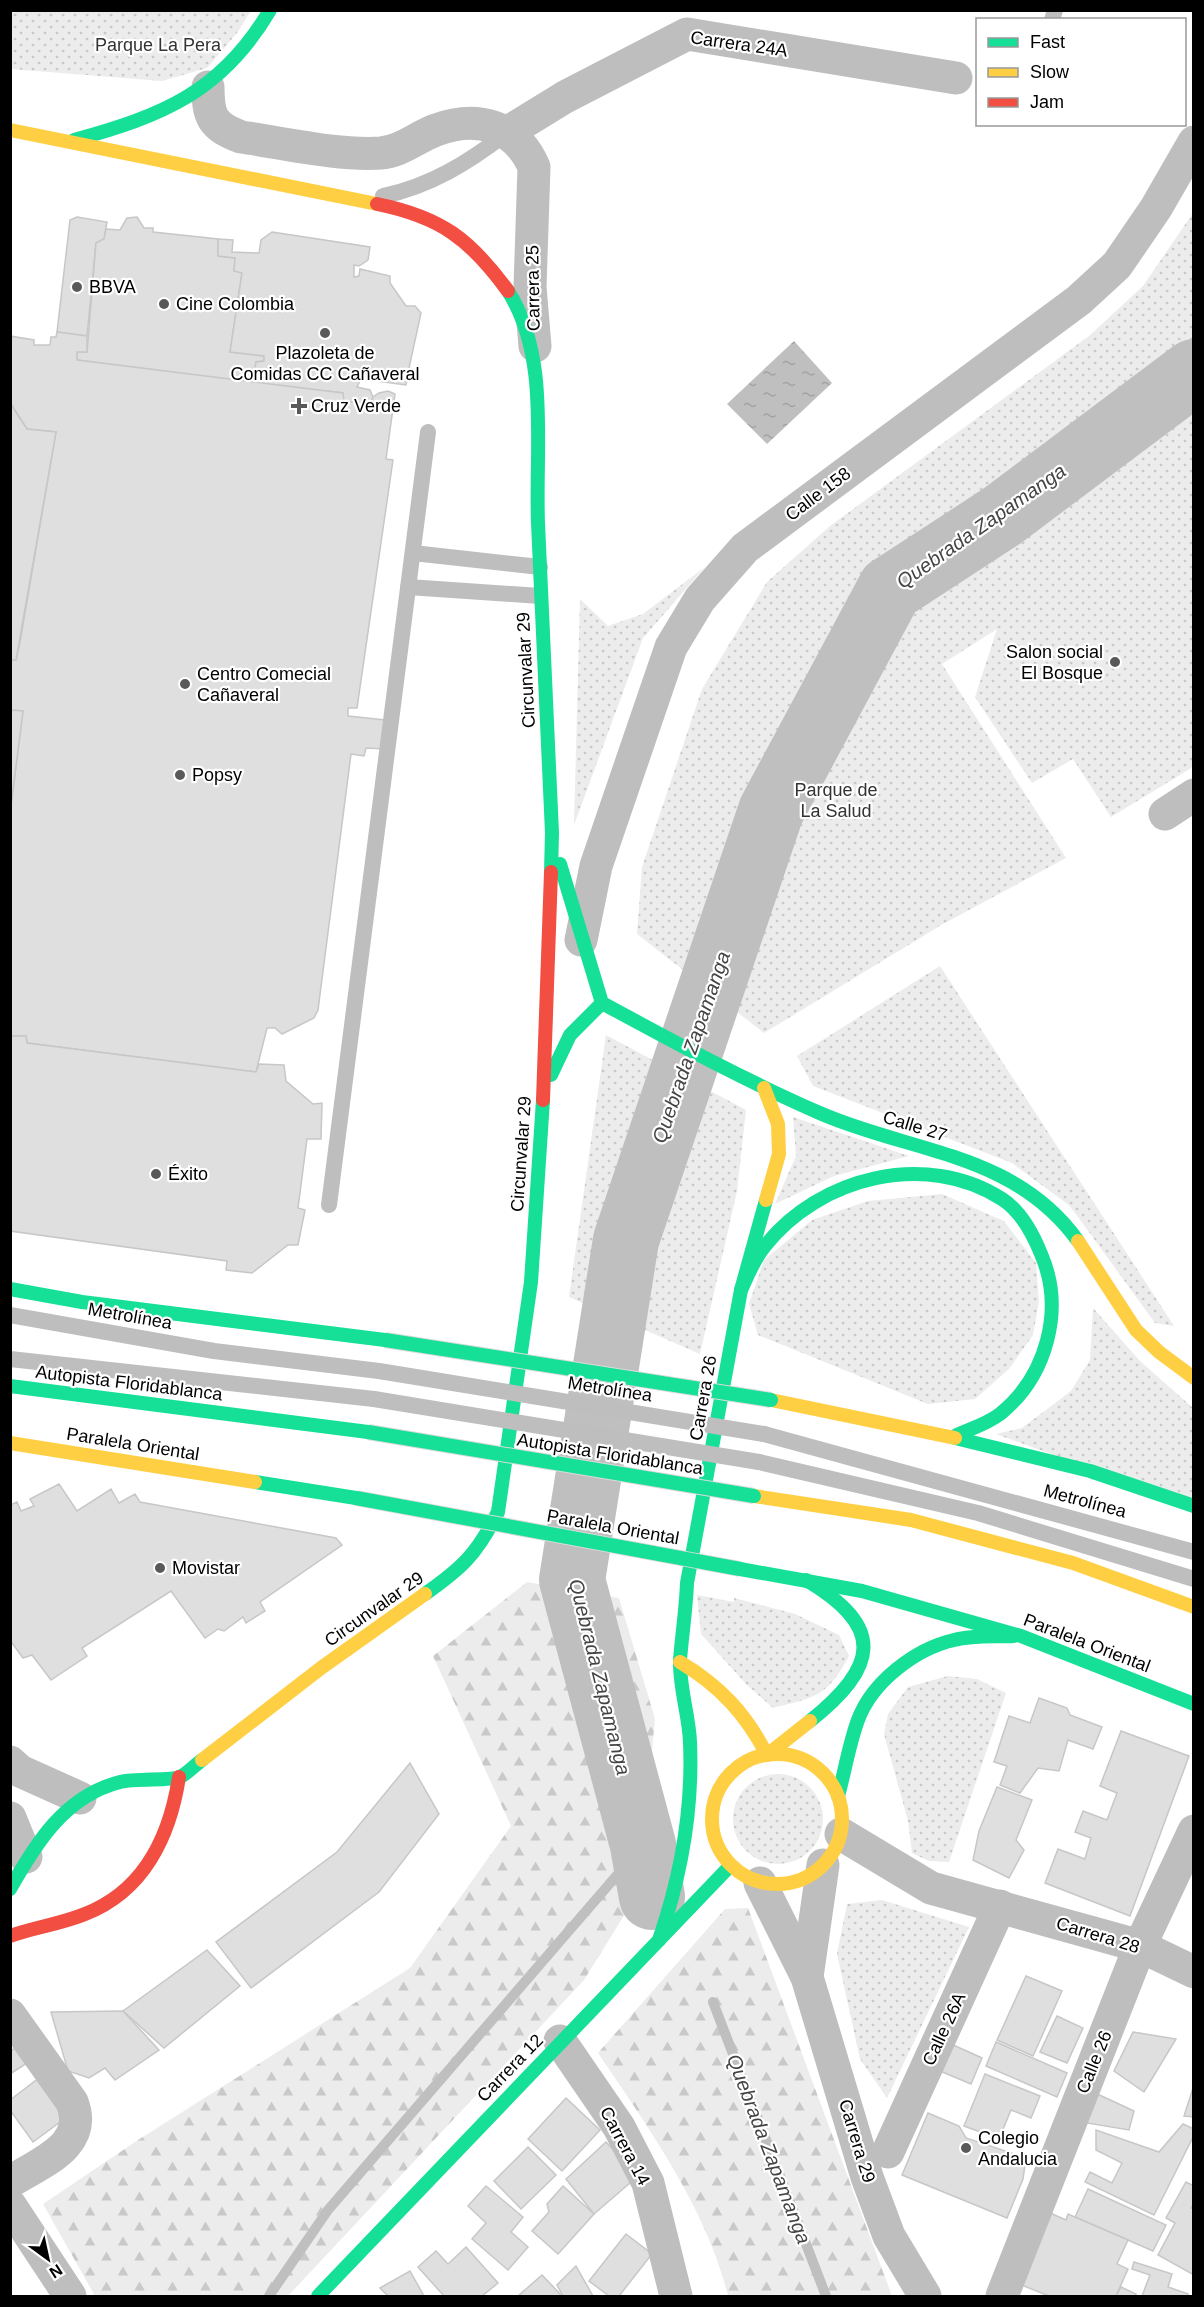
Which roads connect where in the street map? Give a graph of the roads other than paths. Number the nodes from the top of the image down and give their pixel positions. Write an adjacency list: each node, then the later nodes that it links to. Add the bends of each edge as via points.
1 (270, 10): 4 (main road, via 238,59)
2 (687, 22): 3 (street, Carrera 24A); 6 (street, Carrera 24A)
3 (956, 78)
4 (208, 87): 6 (street, Carrera 25, via 209,112 215,123 240,137 383,153 455,125 475,122); 7 (main road, Carrera 25, via 144,119)
5 (10, 130): 7 (main road, Carrera 25)
6 (508, 132): 9 (lane, via 441,177 403,192); 10 (street, Carrera 25, via 529,154 534,167 530,287)
7 (68, 142): 9 (main road, Carrera 25)
8 (1194, 142): 19 (street, Calle 158, via 1118,265 1078,300 746,548 700,599 671,647 653,693 596,866)
9 (364, 201): 10 (main road, Carrera 25, via 408,210 448,229 483,257 510,293 529,333)
10 (537, 377): 13 (main road, Circunvalar 29)
11 (428, 432): 12 (lane)
12 (413, 553): 13 (lane); 14 (lane)
13 (540, 567): 15 (main road, Circunvalar 29)
14 (408, 587): 15 (lane); 23 (lane)
15 (540, 596): 18 (main road, Circunvalar 29)
16 (1194, 795): 17 (street)
17 (1164, 814)
18 (552, 833): 19 (main road); 22 (main road, Circunvalar 29)
19 (581, 940): 20 (main road)
20 (602, 1003): 21 (main road, Calle 27); 22 (main road, via 571,1031 558,1053)
21 (759, 1085): 25 (main road, Carrera 26, via 778,1124 779,1154); 28 (main road, Calle 27, via 859,1128 990,1167 1036,1195 1077,1239 1131,1323 1158,1354)
22 (543, 1098): 42 (main road, Circunvalar 29, via 531,1282 498,1512 482,1544 458,1571 321,1668)
23 (329, 1205)
24 (10, 1289): 30 (main road, bridge, via 82,1302 385,1340 771,1400)
25 (741, 1290): 30 (main road, via 767,1243 805,1206 854,1182 906,1173 959,1179 1003,1200 1035,1237 1052,1283 1051,1332 1032,1378 999,1414); 38 (main road, Carrera 26, via 687,1583 686,1630)
26 (10, 1315): 33 (lane, Metrolínea, bridge, via 214,1351 379,1371 764,1434)
27 (10, 1359): 35 (lane, bridge, via 374,1399 759,1462 978,1513)
28 (1194, 1378)
29 (10, 1386): 36 (main road, Autopista Floridablanca, bridge, via 368,1432 911,1520 1073,1563)
30 (955, 1436): 32 (main road, via 1030,1454)
31 (10, 1443): 34 (main road, Paralela Oriental, bridge, via 356,1498)
32 (1194, 1506)
33 (1194, 1552)
34 (806, 1579): 37 (main road, Paralela Oriental); 40 (main road, via 851,1612 864,1649 857,1675)
35 (1194, 1579)
36 (1194, 1607)
37 (1021, 1636): 39 (main road, Paralela Oriental); 43 (main road, via 953,1640 923,1651 893,1672 858,1718)
38 (680, 1662): 40 (main road, via 710,1679 733,1701 753,1726); 55 (main road, Carrera 26, via 690,1742 688,1823 672,1902)
39 (1194, 1704)
40 (767, 1755): 43 (main road, via 783,1754 811,1763 832,1783); 50 (main road, via 736,1769 715,1799 713,1834)
41 (10, 1762): 44 (street, via 20,1771)
42 (179, 1777): 44 (main road, via 130,1779); 54 (main road, via 177,1801 167,1832 147,1868 130,1886 88,1913)
43 (838, 1796): 47 (main road)
44 (80, 1798): 48 (main road, via 49,1826)
45 (10, 1818): 48 (street)
46 (1194, 1831): 56 (street, Calle 26)
47 (841, 1834): 49 (main road); 53 (street, Carrera 28, via 931,1888)
48 (26, 1857): 52 (main road)
49 (823, 1865): 51 (main road, via 799,1881); 58 (street, Carrera 29)
50 (730, 1866): 51 (main road); 55 (main road, Carrera 12)
51 (760, 1883): 58 (street, Carrera 29)
52 (10, 1889)
53 (1000, 1906): 56 (street, Carrera 28); 61 (street, Calle 26A)
54 (10, 1936)
55 (659, 1940): 60 (main road, Carrera 12)
56 (1140, 1946): 57 (street, Carrera 28); 68 (street, Calle 26)
57 (1194, 1972)
58 (807, 1977): 67 (street, Carrera 29, via 867,2177 889,2236)
59 (10, 2015): 62 (street, via 76,2113 75,2134 64,2147)
60 (560, 2041): 65 (main road, Carrera 12); 66 (street, Carrera 14, via 619,2127 648,2183)
61 (888, 2151)
62 (10, 2182)
63 (10, 2205): 64 (street)
64 (70, 2296)
65 (318, 2296)
66 (676, 2296)
67 (925, 2296)
68 (1002, 2296)

